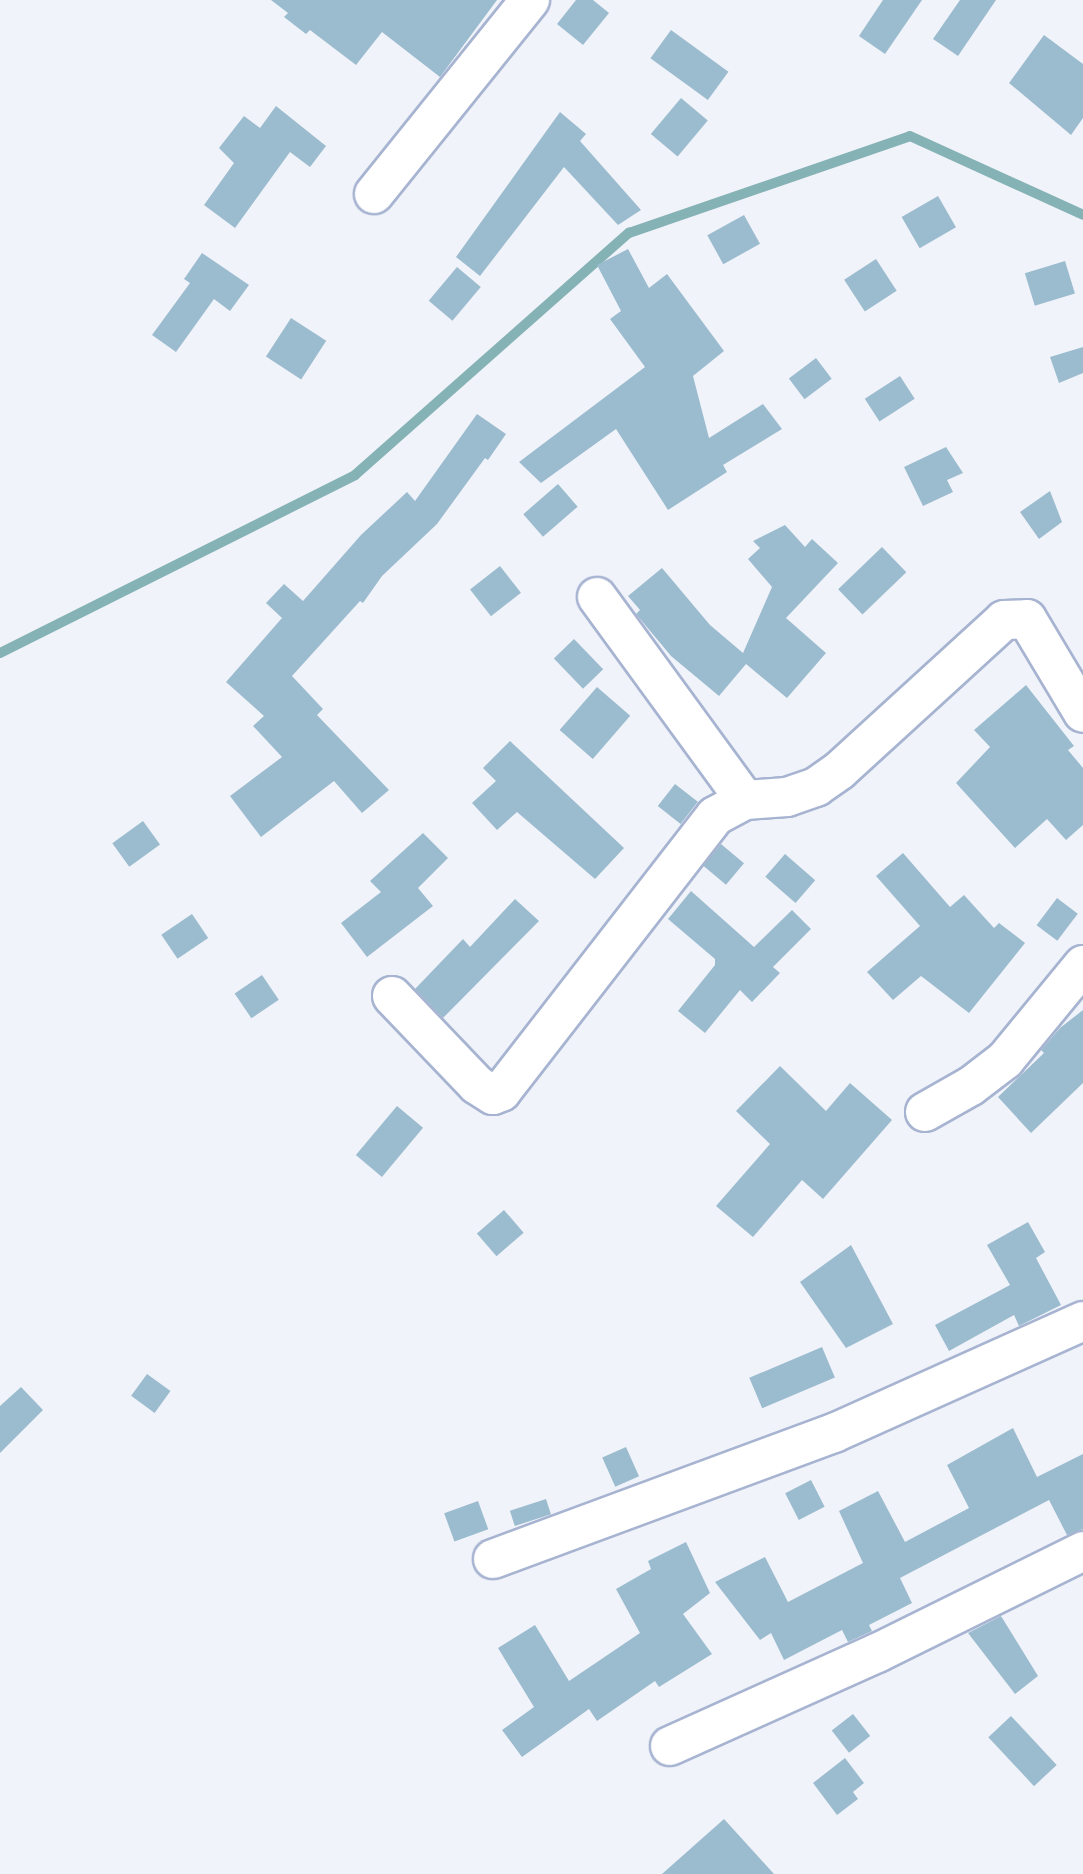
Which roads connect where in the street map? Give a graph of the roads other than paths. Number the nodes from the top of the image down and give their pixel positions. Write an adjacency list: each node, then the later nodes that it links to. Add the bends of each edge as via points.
1 (530, 0): 2 (street)
2 (374, 194)
3 (597, 597): 5 (street)
4 (1080, 703): 5 (street, via 1027,619 1012,617 840,771 816,787 787,797)
5 (745, 800): 7 (street, via 716,816 690,846 501,1092 493,1095 477,1085)
6 (1083, 965): 8 (street, via 1005,1060)
7 (391, 996)
8 (925, 1112)
9 (1083, 1321): 11 (street, via 834,1433)
10 (1083, 1551): 12 (street, via 877,1653)
11 (493, 1559)
12 (670, 1746)

